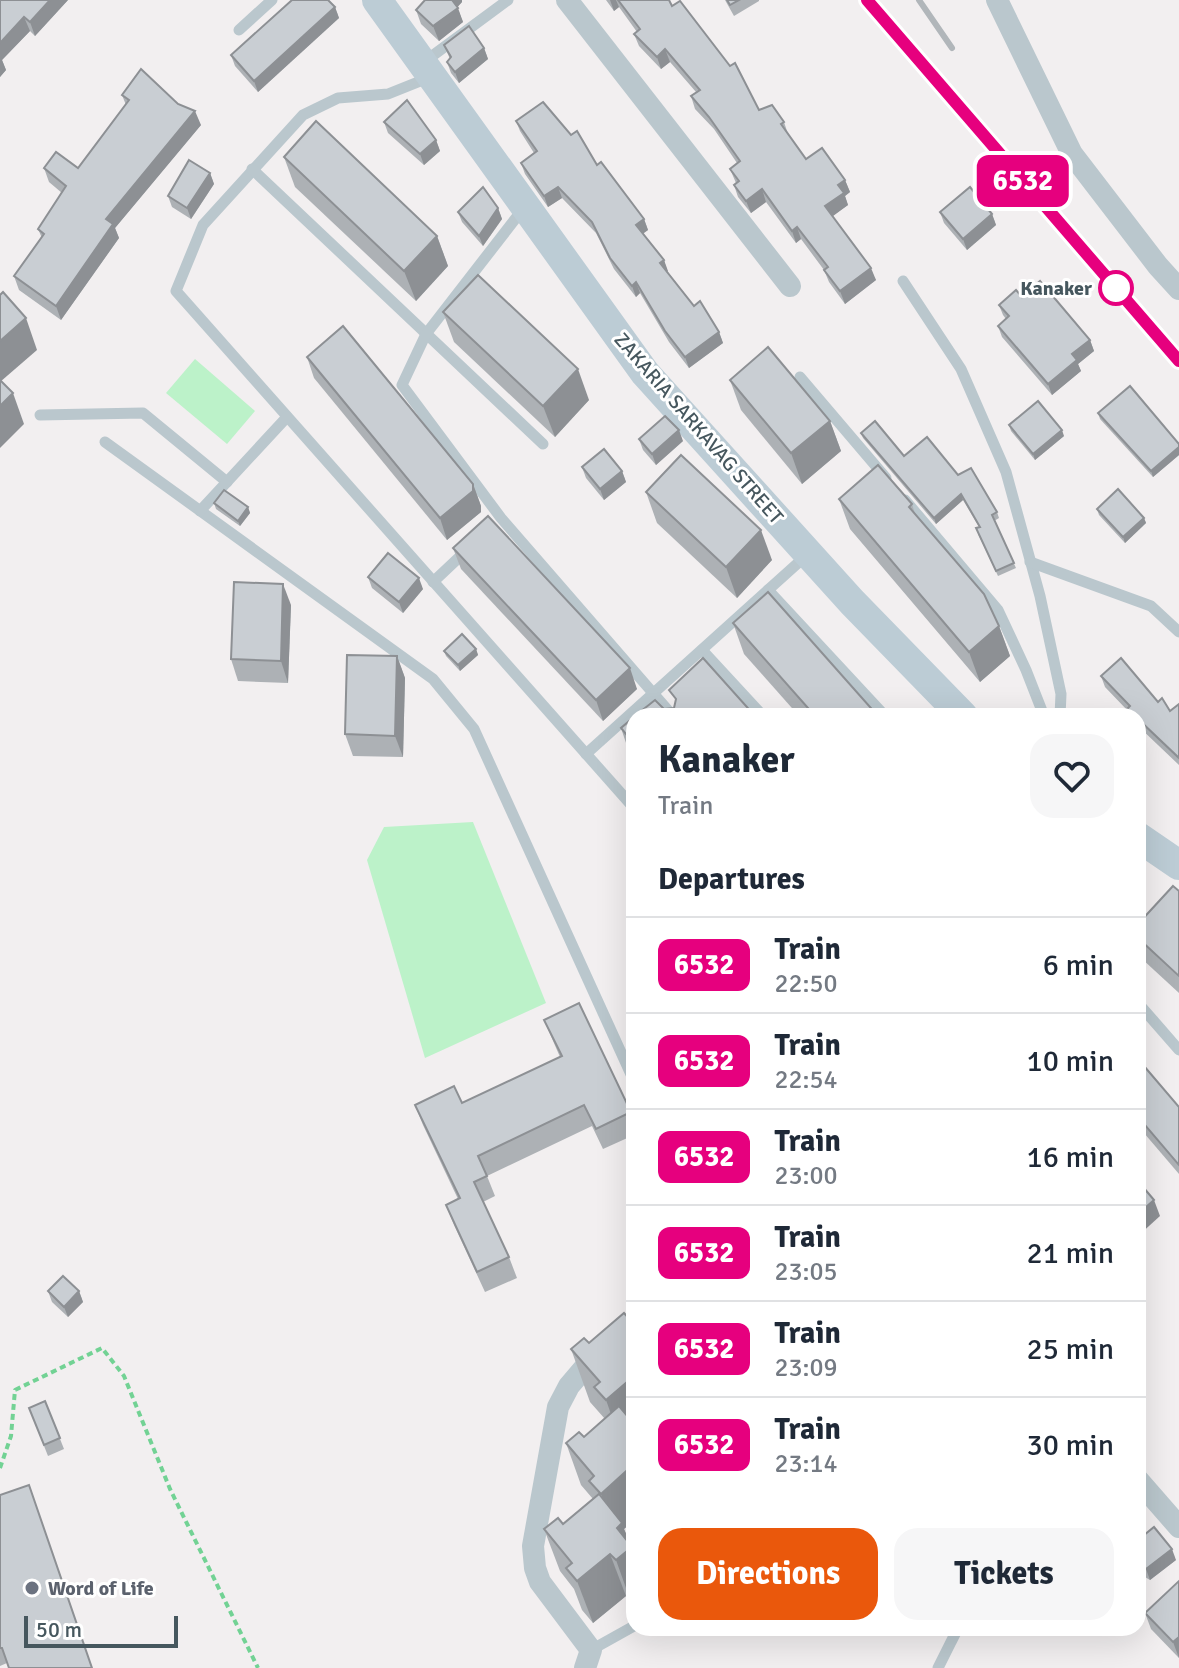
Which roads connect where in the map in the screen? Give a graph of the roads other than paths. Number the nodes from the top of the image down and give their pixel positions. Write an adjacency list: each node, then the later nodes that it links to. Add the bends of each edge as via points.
1 (272, 0): 6 (lane)
2 (377, 0): 7 (main road, ZAKARIA SARKAVAG STREET)
3 (508, 0): 7 (lane)
4 (567, 0): 11 (street)
5 (997, 0): 12 (street, via 1072,154)
6 (239, 30)
7 (428, 69): 8 (lane, via 388,94 338,98 303,115); 9 (main road, ZAKARIA SARKAVAG STREET)
8 (252, 169): 13 (lane); 16 (lane, via 203,225 176,291)
9 (524, 208): 13 (lane); 26 (main road, ZAKARIA SARKAVAG STREET, via 645,373)
10 (903, 281): 27 (lane, via 961,369 1006,472)
11 (790, 286)
12 (1179, 289)
13 (426, 334): 18 (lane); 23 (lane, via 402,385)
14 (800, 377): 20 (lane)
15 (40, 415): 19 (lane, via 143,413)
16 (287, 417): 19 (lane); 28 (lane)
17 (105, 442): 22 (lane)
18 (543, 444)
19 (227, 482): 22 (lane)
20 (891, 484)
21 (901, 496): 38 (lane, via 998,610)
22 (200, 511): 47 (lane, via 433,679 474,729)
23 (501, 518): 24 (lane); 32 (lane)
24 (489, 529)
25 (478, 540): 28 (lane)
26 (808, 554): 29 (lane); 37 (main road, ZAKARIA SARKAVAG STREET)
27 (1030, 562): 30 (lane, via 1151,606); 39 (lane)
28 (433, 582): 41 (lane)
29 (768, 590): 31 (lane); 36 (lane)
30 (1179, 632)
31 (702, 650): 32 (lane); 35 (lane)
32 (653, 694): 33 (lane); 34 (lane)
33 (637, 708)
34 (666, 708)
35 (756, 708)
36 (878, 708)
37 (955, 708)
38 (1041, 708)
39 (1060, 708)
40 (626, 718): 41 (lane)
41 (586, 754): 42 (lane)
42 (626, 799)
43 (1146, 842): 44 (main road)
44 (1179, 865)
45 (1146, 1012): 46 (lane)
46 (1179, 1050)
47 (626, 1063)
48 (626, 1336): 53 (street, via 586,1366 558,1407 533,1546 540,1582)
49 (1146, 1489): 50 (street)
50 (1179, 1527)
51 (626, 1632): 53 (lane)
52 (954, 1636): 54 (lane)
53 (588, 1659)
54 (938, 1668)

